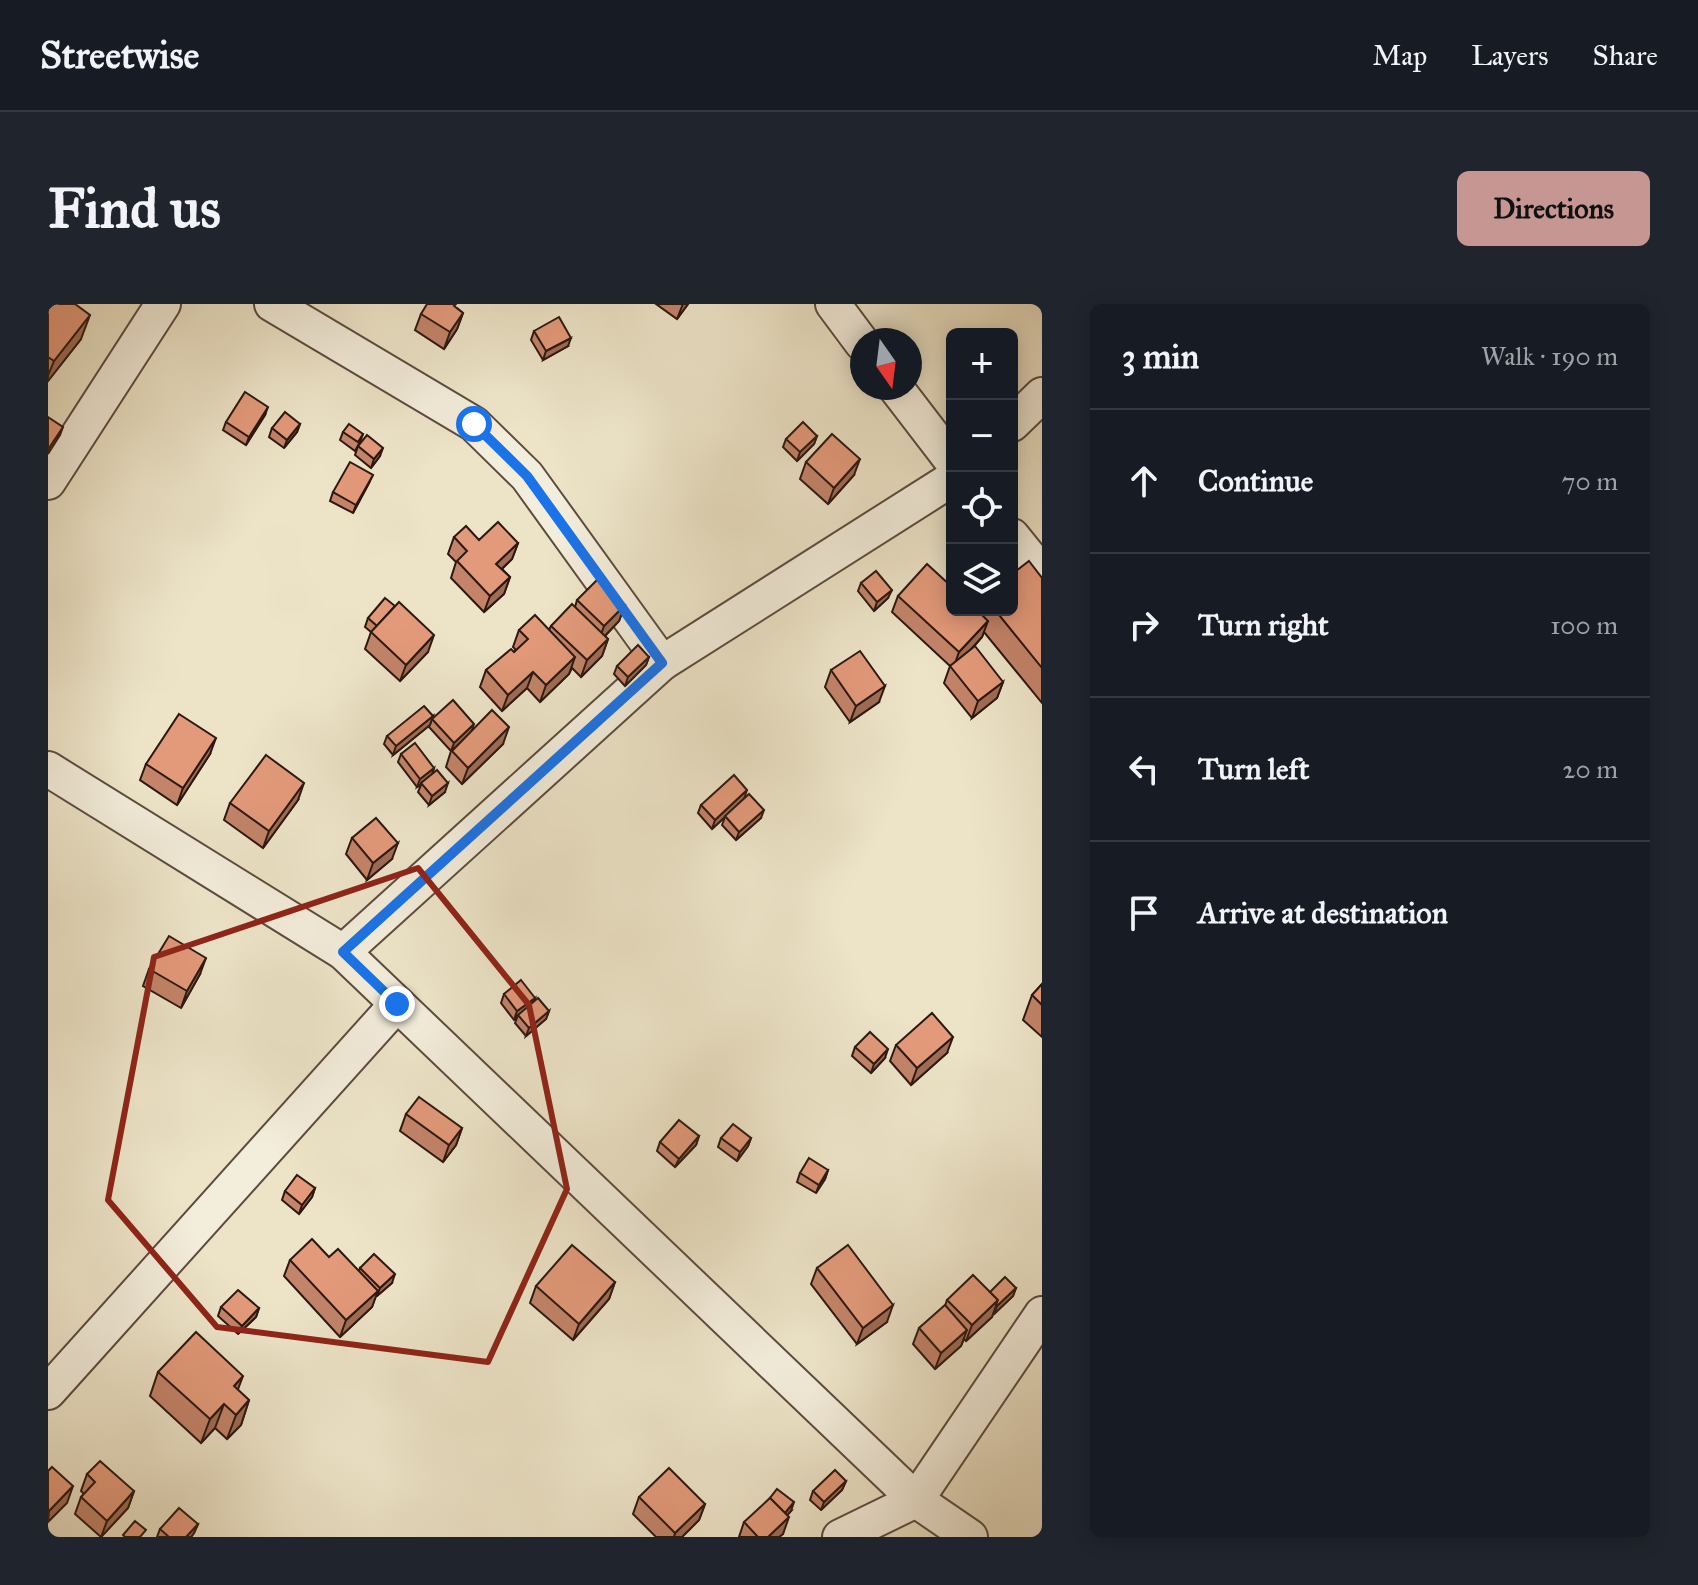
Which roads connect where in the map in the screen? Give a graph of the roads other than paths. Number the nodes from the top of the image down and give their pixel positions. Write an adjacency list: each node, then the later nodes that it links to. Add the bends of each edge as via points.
1 (163, 304): 9 (street)
2 (272, 304): 13 (street, via 474,424 527,476)
3 (833, 304): 4 (street)
4 (851, 328)
5 (1042, 395): 7 (street)
6 (905, 400): 8 (street)
7 (1018, 418)
8 (946, 453)
9 (48, 482)
10 (946, 483): 13 (street)
11 (1018, 543): 12 (street)
12 (1042, 573)
13 (662, 663): 15 (street)
14 (48, 769): 15 (street)
15 (343, 952): 16 (street)
16 (397, 1004): 18 (street); 19 (street)
17 (1042, 1314): 19 (street)
18 (48, 1392)
19 (916, 1500): 20 (street); 21 (street)
20 (840, 1537)
21 (970, 1537)

